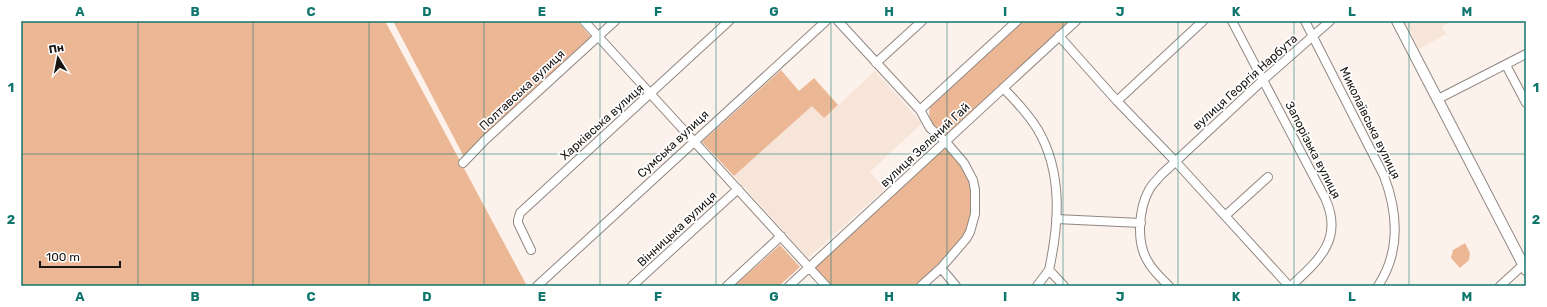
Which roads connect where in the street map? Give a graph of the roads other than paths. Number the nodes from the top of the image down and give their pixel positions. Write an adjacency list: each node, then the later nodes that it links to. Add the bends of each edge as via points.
1 (584, 21): 14 (street)
2 (615, 21): 14 (street, Полтавська вулиця)
3 (730, 21): 22 (street, Харківська вулиця)
4 (826, 21): 27 (street, Сумська вулиця)
5 (838, 21): 18 (street)
6 (922, 21): 18 (street)
7 (1017, 21): 26 (street)
8 (1076, 21): 15 (street, вулиця Зелений Гай)
9 (1203, 21): 24 (street)
10 (1232, 21): 20 (street, Запорізька вулиця)
11 (1305, 21): 16 (street, Миколаївська вулиця)
12 (1330, 21): 16 (street, вулиця Георгія Нарбута)
13 (1397, 21): 23 (main road)
14 (598, 36): 22 (street); 30 (street, Полтавська вулиця)
15 (1059, 36): 21 (street, вулиця Зелений Гай); 24 (street)
16 (1313, 37): 20 (street, вулиця Георгія Нарбута); 53 (street, Миколаївська вулиця, via 1384,176 1393,202 1396,226 1394,247 1387,270)
17 (1526, 54): 19 (street)
18 (876, 63): 26 (street)
19 (1506, 65): 23 (street); 25 (street)
20 (1263, 80): 29 (street, вулиця Георгія Нарбута); 52 (street, Запорізька вулиця, via 1325,198 1332,217 1331,236 1327,247 1314,265)
21 (1003, 88): 28 (street, вулиця Зелений Гай); 34 (street, via 1029,118 1045,144 1054,171)
22 (651, 94): 27 (street); 37 (street, Харківська вулиця, via 520,214 518,224)
23 (1438, 99): 40 (main road)
24 (1117, 101): 29 (street)
25 (1526, 103)
26 (920, 110): 28 (street, via 930,128)
27 (694, 141): 32 (street); 42 (street, Сумська вулиця)
28 (946, 142): 38 (street, вулиця Зелений Гай); 39 (street, via 964,163 973,180 975,214 966,239)
29 (1176, 162): 33 (street); 35 (street, вулиця Георгія Нарбута, via 1149,190 1144,201)
30 (463, 163)
31 (1268, 177): 33 (street)
32 (738, 189): 36 (street); 43 (street, Вінницька вулиця)
33 (1225, 216): 52 (street)
34 (1056, 219): 35 (street); 41 (street)
35 (1141, 223): 51 (street, вулиця Георгія Нарбута, via 1142,249 1146,260)
36 (780, 236): 38 (street); 44 (street)
37 (531, 250)
38 (809, 268): 45 (street, вулиця Зелений Гай); 46 (street)
39 (940, 268): 47 (street); 48 (street)
40 (1525, 268): 54 (street)
41 (1050, 270): 49 (street); 50 (street)
42 (537, 286)
43 (632, 286)
44 (727, 286)
45 (789, 286)
46 (826, 286)
47 (921, 286)
48 (956, 286)
49 (1037, 286)
50 (1064, 286)
51 (1169, 286)
52 (1290, 286)
53 (1378, 286)
54 (1500, 286)

